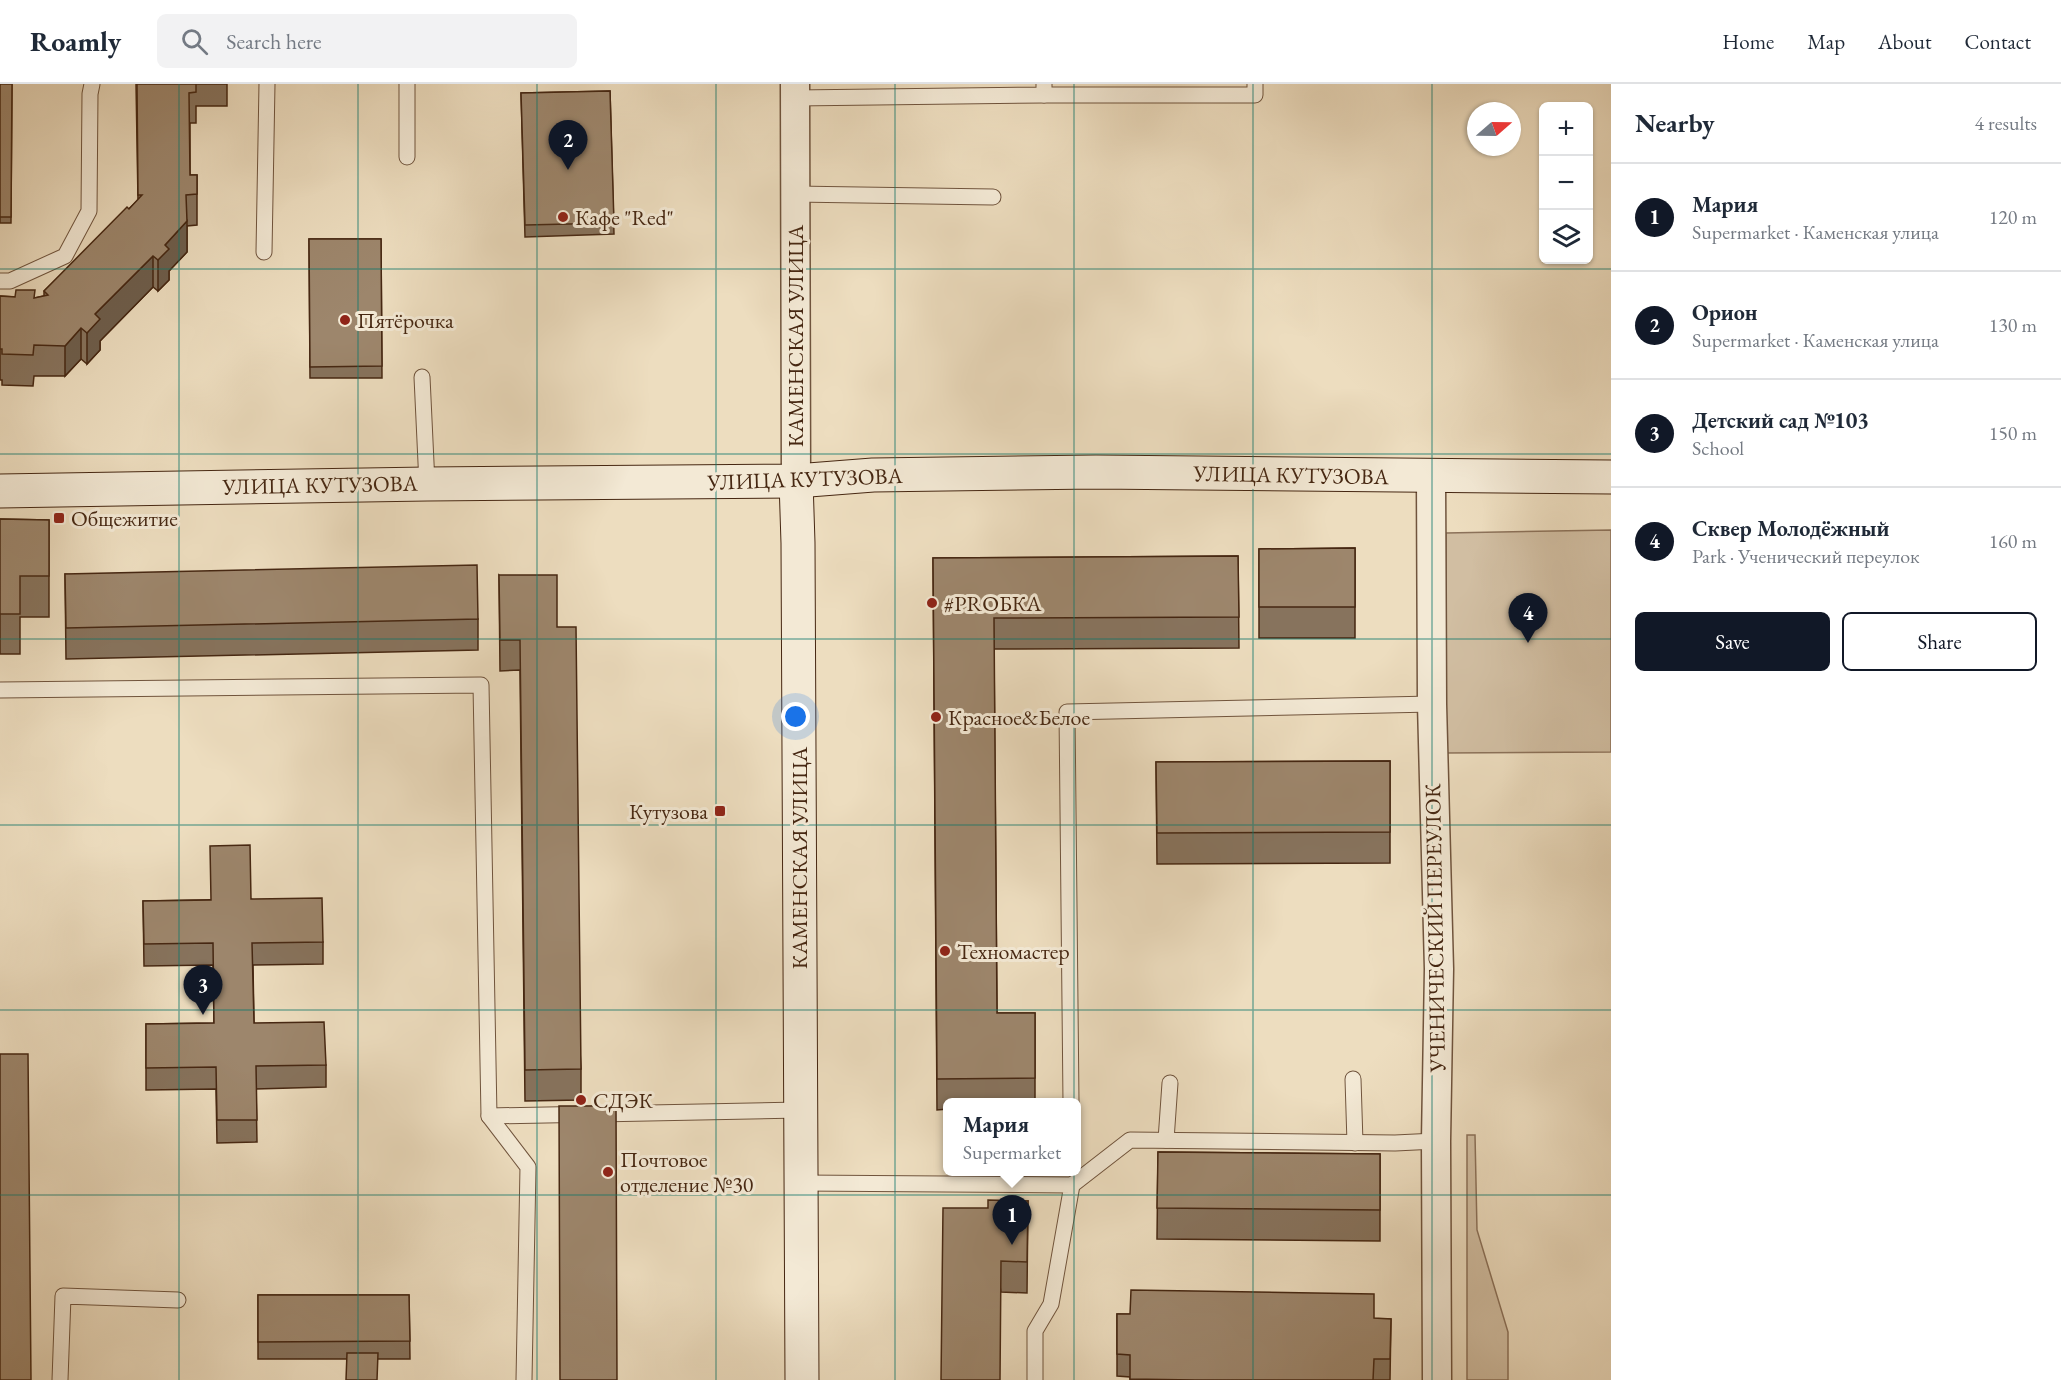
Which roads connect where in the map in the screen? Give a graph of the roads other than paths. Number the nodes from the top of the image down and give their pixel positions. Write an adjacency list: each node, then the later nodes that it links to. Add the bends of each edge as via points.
1 (92, 84): 11 (lane, via 90,211 65,256 10,281)
2 (267, 84): 10 (lane)
3 (407, 84): 7 (lane)
4 (1255, 84): 5 (lane, via 1255,95)
5 (1044, 90): 6 (lane)
6 (795, 91): 8 (street, КАМЕНСКАЯ УЛИЦА)
7 (407, 157)
8 (794, 194): 9 (lane); 15 (street, КАМЕНСКАЯ УЛИЦА)
9 (993, 197)
10 (264, 252)
11 (0, 281)
12 (422, 377): 16 (lane)
13 (1431, 476): 14 (street, УЛИЦА КУТУЗОВА); 15 (street, УЛИЦА КУТУЗОВА, via 1096,472 873,475); 19 (street, УЧЕНИЧЕСКИЙ ПЕРЕУЛОК)
14 (1611, 477)
15 (796, 482): 16 (street, УЛИЦА КУТУЗОВА); 23 (street, КАМЕНСКАЯ УЛИЦА)
16 (427, 484): 17 (street, УЛИЦА КУТУЗОВА)
17 (0, 491)
18 (0, 690): 24 (lane, via 480,685)
19 (1432, 704): 22 (lane, via 1067,712); 26 (street, УЧЕНИЧЕСКИЙ ПЕРЕУЛОК, via 1439,969)
20 (1353, 1079): 27 (lane)
21 (1170, 1083): 25 (lane)
22 (1071, 1098)
23 (800, 1110): 24 (lane); 30 (street, КАМЕНСКАЯ УЛИЦА)
24 (489, 1116): 33 (lane, via 528,1167)
25 (1166, 1140): 27 (lane); 28 (lane, via 1130,1140)
26 (1436, 1141): 27 (lane); 36 (street, УЧЕНИЧЕСКИЙ ПЕРЕУЛОК)
27 (1355, 1143)
28 (1081, 1172)
29 (1072, 1178): 30 (lane); 35 (lane, via 1051,1304 1035,1331)
30 (800, 1183): 34 (street, КАМЕНСКАЯ УЛИЦА)
31 (178, 1300): 32 (lane, via 63,1296)
32 (60, 1380)
33 (525, 1380)
34 (802, 1380)
35 (1035, 1380)
36 (1437, 1380)

